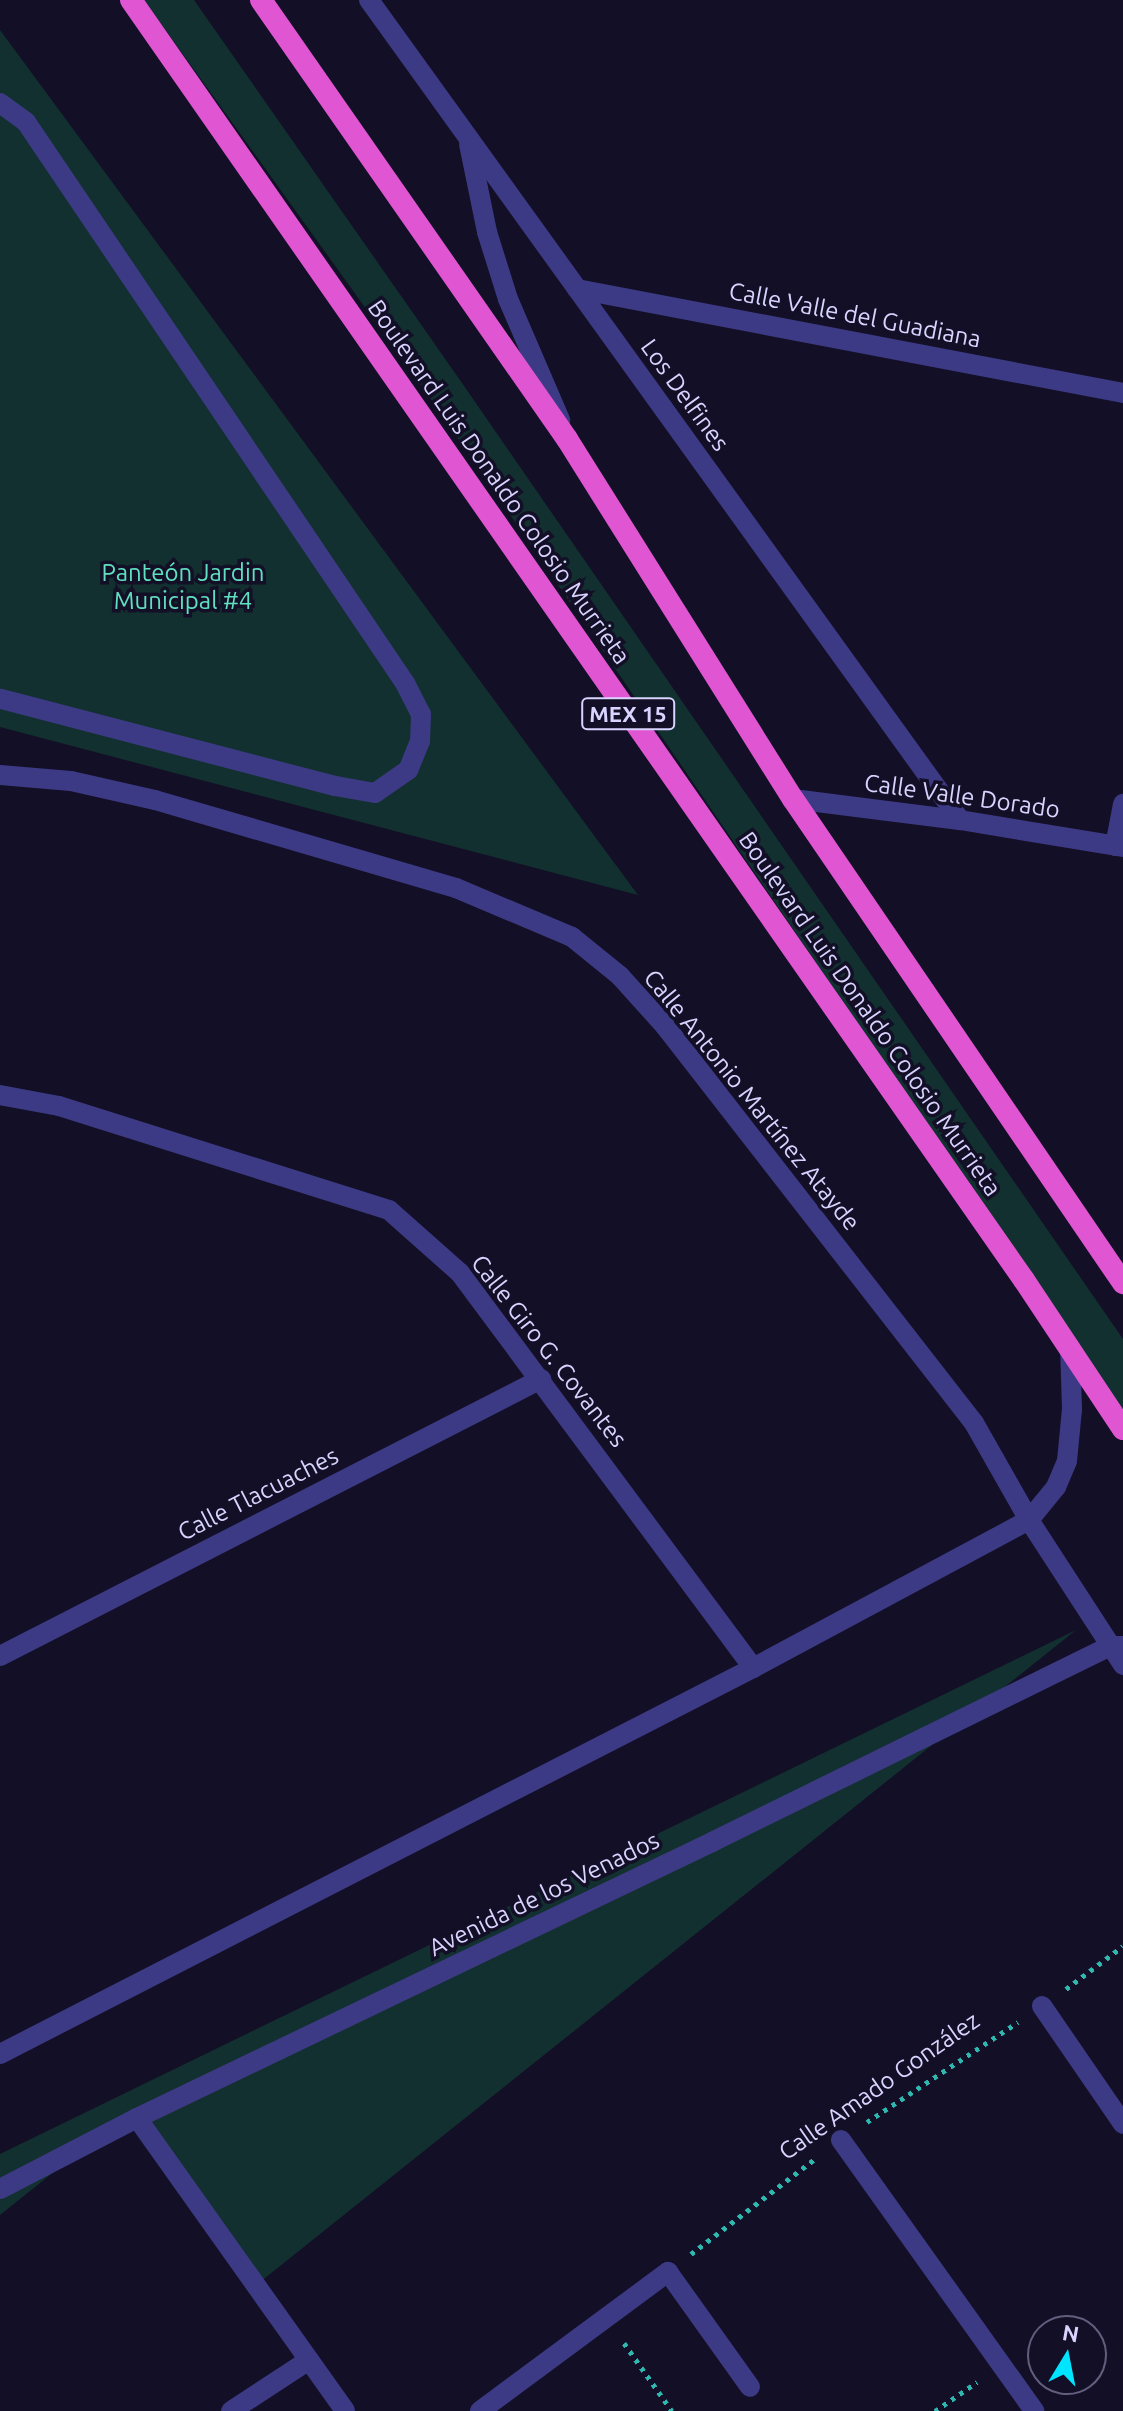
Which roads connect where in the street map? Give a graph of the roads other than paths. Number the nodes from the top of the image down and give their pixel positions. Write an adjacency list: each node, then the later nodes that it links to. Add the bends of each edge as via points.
1 (131, 0): 17 (highway, Boulevard Luis Donaldo Colosio Murrieta / MEX 15)
2 (261, 0): 8 (highway)
3 (369, 0): 5 (street, Los Delfines)
4 (0, 103): 9 (street, via 26,122 405,683 421,714 420,741 408,770 375,793)
5 (468, 138): 6 (street, Los Delfines); 8 (street, via 487,232 508,299)
6 (577, 289): 7 (street, Calle Valle del Guadiana); 13 (street, Los Delfines)
7 (1123, 393)
8 (567, 439): 11 (highway)
9 (0, 699)
10 (0, 775): 20 (street, Calle Antonio Martínez Atayde, via 71,781 155,800 456,888 572,937 620,976 665,1026 974,1423)
11 (793, 799): 13 (street, Calle Valle Dorado); 16 (highway)
12 (1123, 804): 14 (street)
13 (960, 820): 14 (street, Calle Valle Dorado)
14 (1119, 846)
15 (0, 1095): 18 (street, Calle Giro G. Covantes, via 59,1106 389,1210 460,1273)
16 (1123, 1283)
17 (1070, 1347): 19 (highway, Boulevard Luis Donaldo Colosio Murrieta / MEX 15); 20 (street, via 1067,1461 1056,1487)
18 (541, 1379): 22 (street, Calle Tlacuaches); 24 (street, Calle Giro G. Covantes)
19 (1123, 1429)
20 (1029, 1520): 21 (street, Calle Antonio Martínez Atayde); 24 (street)
21 (1117, 1646): 23 (street, Calle Antonio Martínez Atayde); 27 (street, Avenida de los Venados)
22 (0, 1656)
23 (1123, 1665)
24 (753, 1668): 26 (street)
25 (1042, 2006): 28 (street)
26 (0, 2054)
27 (137, 2118): 30 (street, Avenida de los Venados); 31 (street)
28 (1123, 2124)
29 (841, 2140): 36 (street)
30 (0, 2189)
31 (309, 2360): 33 (street); 34 (street)
32 (750, 2387): 35 (street, via 668,2272)
33 (231, 2411)
34 (345, 2411)
35 (480, 2411)
36 (1034, 2411)

